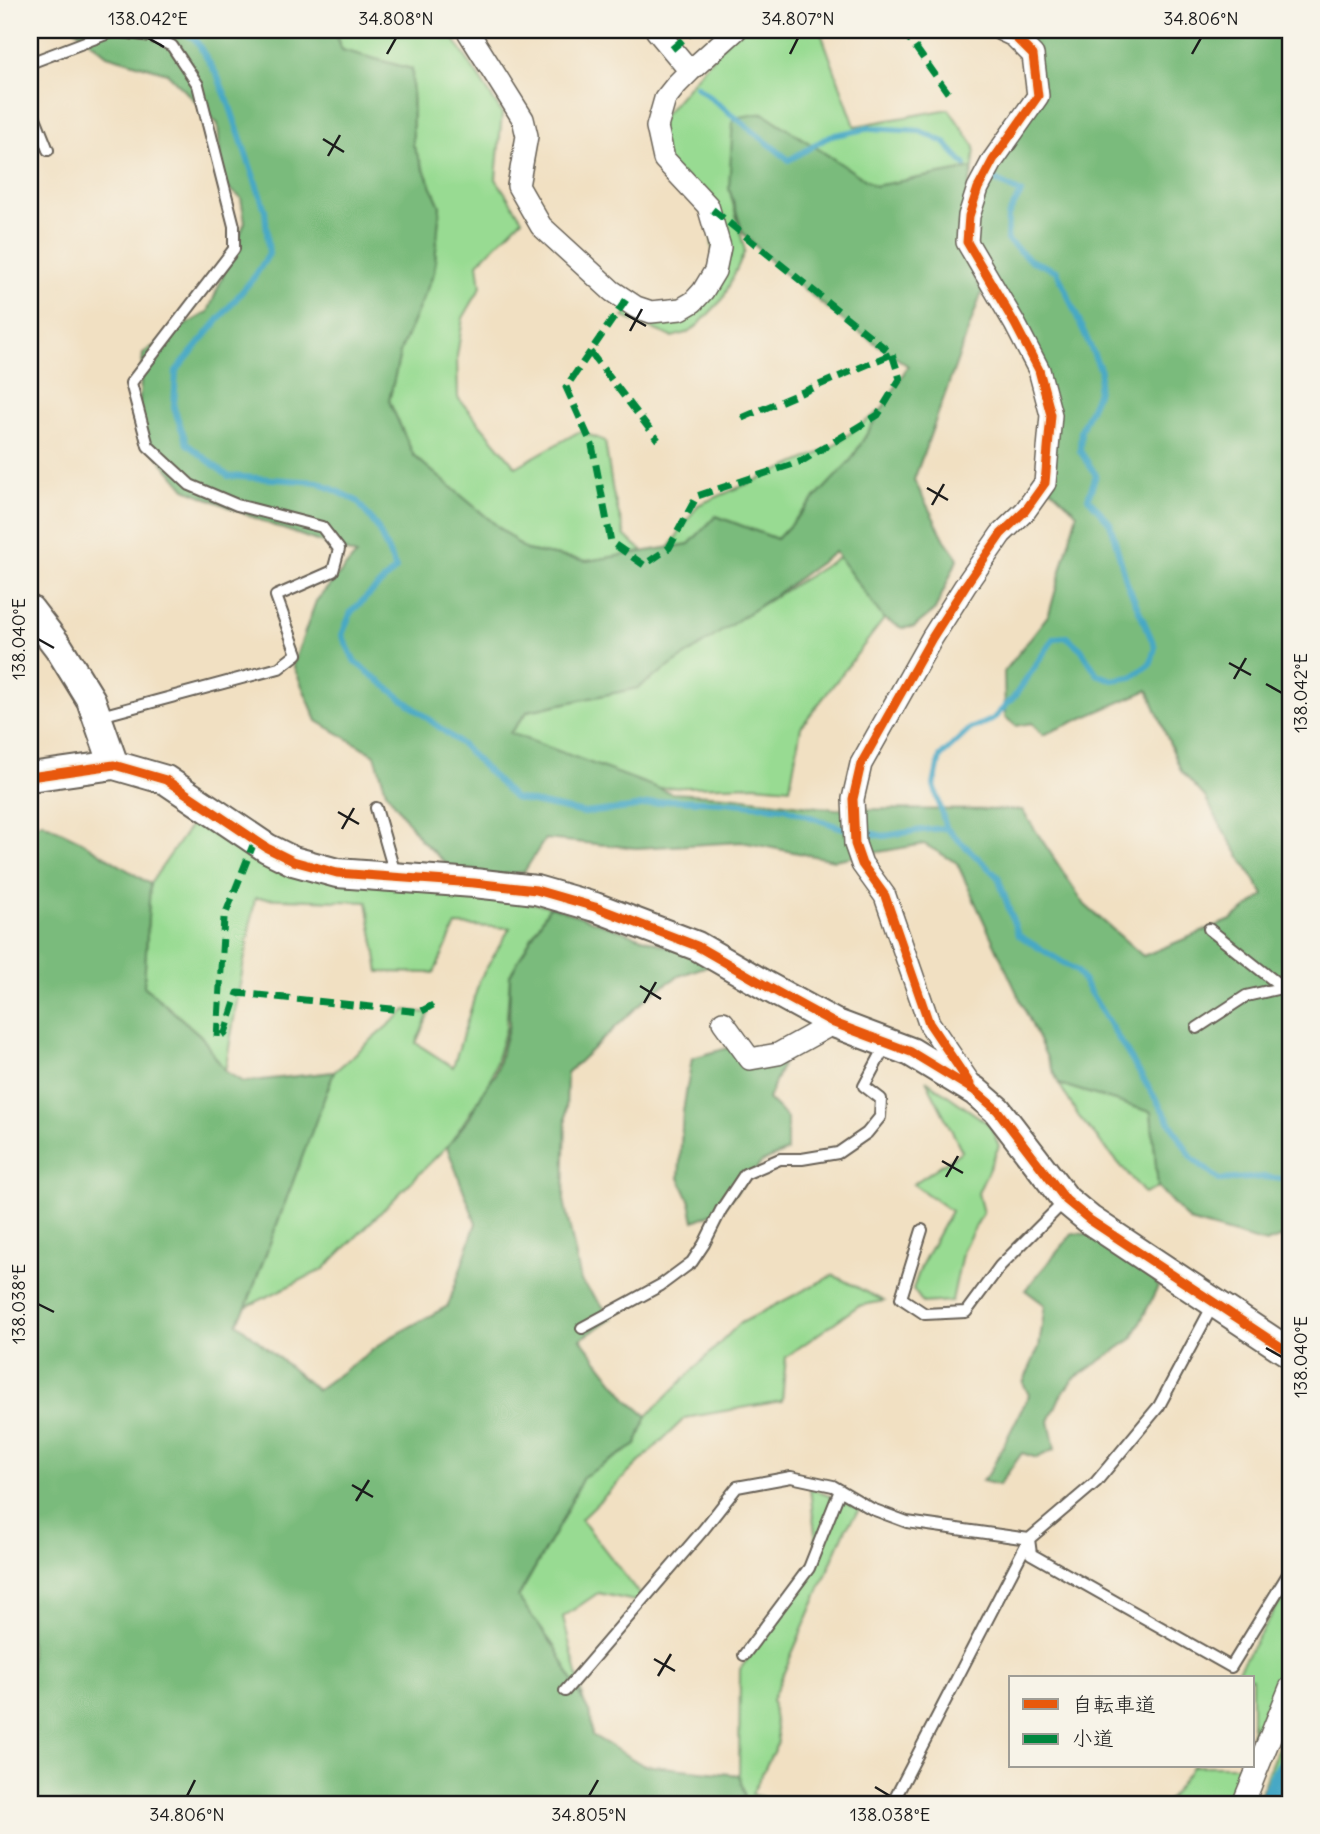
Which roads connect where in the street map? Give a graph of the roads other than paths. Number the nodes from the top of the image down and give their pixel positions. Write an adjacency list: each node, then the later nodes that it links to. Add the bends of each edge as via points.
1 (467, 30): 6 (street, via 523,119 527,136 518,186 541,226 612,291 651,312 681,309 693,302 715,271 720,247 708,206 664,159 657,127 665,99)
2 (656, 30): 6 (street)
3 (736, 30): 6 (street)
4 (1001, 30): 21 (street, via 1033,55 1038,96 978,188 967,242 1040,370 1051,415 1045,484 1001,534 965,586 861,764 853,799 855,844 862,864 885,896 929,1023)
5 (30, 63): 10 (lane, via 114,31 151,36 172,46 198,85 234,226 234,249 131,383 148,446 190,485 237,505 322,527 339,549 333,571 276,596 297,653 279,668)
6 (690, 71)
7 (30, 106): 8 (lane)
8 (48, 150)
9 (30, 610): 10 (street, via 59,648)
10 (97, 717): 11 (street)
11 (114, 765): 12 (street); 14 (street, via 166,780 293,861 337,873)
12 (30, 777)
13 (376, 808): 14 (lane)
14 (396, 877): 18 (street, via 537,890 595,907 696,946)
15 (1209, 929): 16 (lane)
16 (1286, 986): 19 (lane, via 1246,996)
17 (723, 1022): 18 (street, via 750,1059 778,1054)
18 (834, 1023): 20 (street)
19 (1197, 1028)
20 (888, 1042): 21 (street); 25 (lane, via 864,1086 881,1099 880,1117 867,1133 838,1153 780,1159 745,1174 691,1262)
21 (975, 1091): 22 (street, via 997,1110)
22 (1066, 1200): 23 (lane, via 1000,1266 966,1312 925,1314 901,1298); 24 (street)
23 (922, 1230)
24 (1214, 1303): 26 (street); 28 (lane, via 1159,1406 1096,1482)
25 (582, 1328)
26 (1287, 1346)
27 (840, 1490): 28 (lane, via 907,1522); 30 (lane, via 809,1568); 32 (lane, via 791,1477 737,1487)
28 (1029, 1539): 29 (lane, via 1031,1554 1231,1667); 33 (lane)
29 (1290, 1572)
30 (744, 1655)
31 (1290, 1688): 34 (street)
32 (565, 1690)
33 (892, 1804)
34 (1243, 1804)

